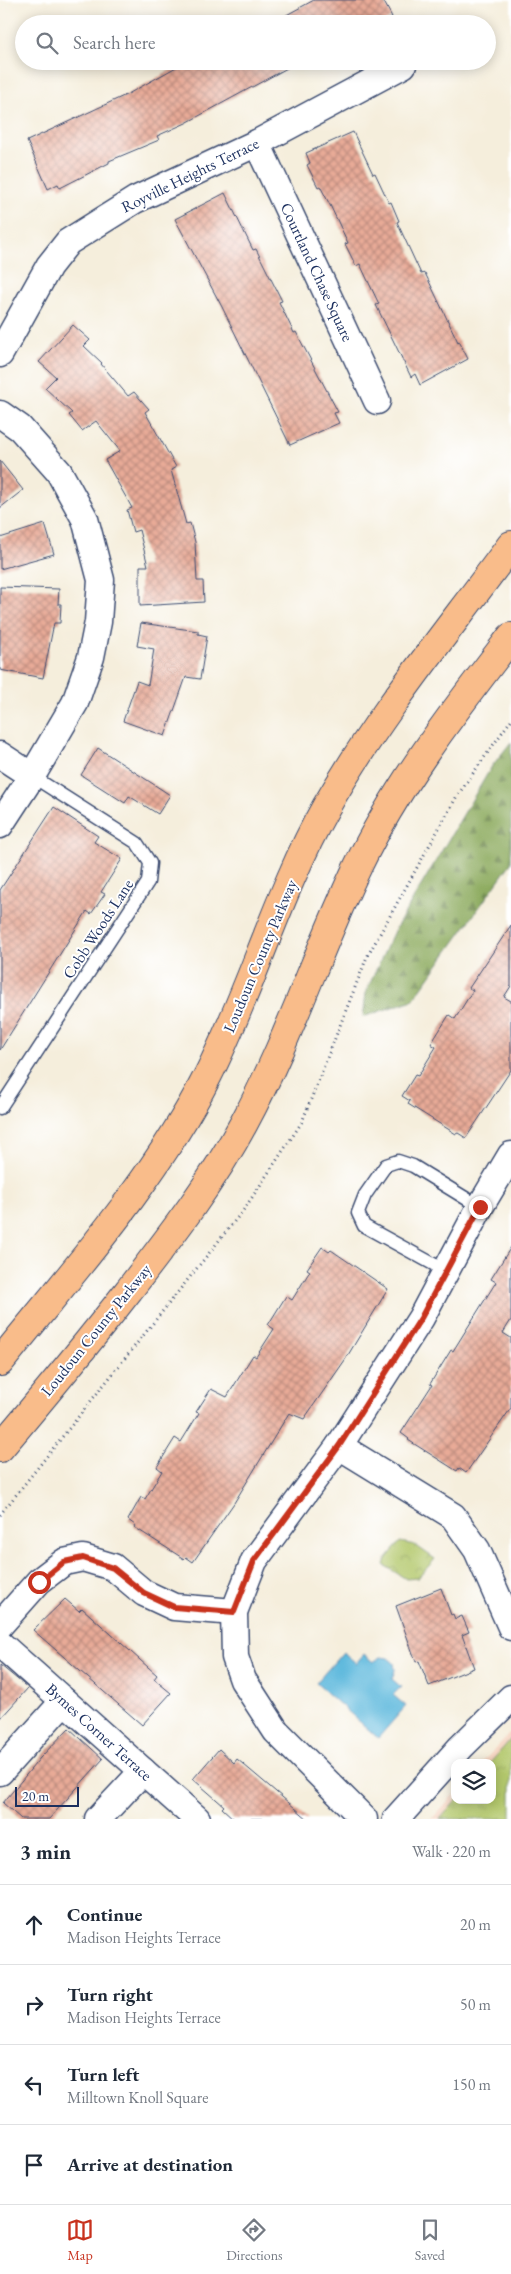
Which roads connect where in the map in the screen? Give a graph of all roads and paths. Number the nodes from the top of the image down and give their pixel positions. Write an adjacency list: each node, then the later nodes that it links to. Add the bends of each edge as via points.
1 (394, 70): 2 (street, Royville Heights Terrace)
2 (257, 143): 3 (street, Royville Heights Terrace, via 135,200 68,242 49,266); 4 (street, Courtland Chase Square)
3 (0, 354)
4 (377, 401)
5 (0, 414): 10 (street, via 20,428 60,472 85,519 101,580 91,657 75,704)
6 (511, 545): 16 (main road, Loudoun County Parkway, via 389,708 324,810 272,923 230,1030 187,1114 138,1188)
7 (511, 637): 18 (main road, Loudoun County Parkway, via 426,750 385,815 333,921 275,1062 215,1172 165,1244)
8 (511, 720): 19 (path, via 457,796 367,957 302,1122 245,1208)
9 (0, 756): 10 (street)
10 (32, 776): 11 (street); 12 (lane, Cobb Woods Lane, via 136,843 150,863 148,882)
11 (0, 825)
12 (0, 1108)
13 (511, 1155): 14 (street)
14 (480, 1207): 15 (street); 15 (lane, via 414,1166 398,1161 386,1165 365,1195 358,1213 364,1226)
15 (446, 1271): 17 (street, via 421,1318)
16 (0, 1362)
17 (339, 1446): 20 (street, via 254,1561); 22 (street, via 453,1516 477,1550)
18 (0, 1448)
19 (0, 1515)
20 (234, 1612): 21 (street, via 174,1607 144,1593 113,1568 83,1558 64,1562 45,1576); 30 (street, via 235,1657 243,1680 276,1731)
21 (0, 1625)
22 (511, 1627)
23 (0, 1644): 25 (street, Bymes Corner Terrace)
24 (511, 1698): 31 (street)
25 (64, 1701): 26 (street, Bymes Corner Terrace); 27 (street)
26 (143, 1771): 28 (street); 29 (street, Bymes Corner Terrace)
27 (0, 1772)
28 (98, 1819)
29 (197, 1819)
30 (364, 1819)
31 (396, 1819)

